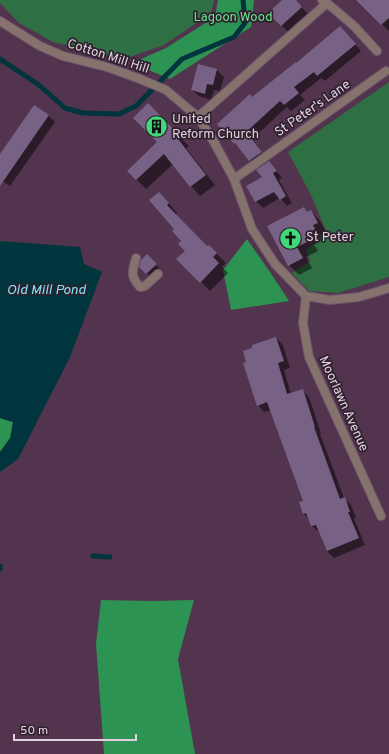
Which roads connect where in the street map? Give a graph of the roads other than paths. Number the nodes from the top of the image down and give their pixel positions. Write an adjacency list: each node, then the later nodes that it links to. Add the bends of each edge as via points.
1 (324, 2): 3 (street, via 354,26); 5 (street)
2 (0, 21): 5 (street, Cotton Mill Hill, via 40,46 63,56 107,67 166,90)
3 (377, 51)
4 (386, 71): 6 (street, St Peter's Lane)
5 (198, 117): 6 (street, Cotton Mill Hill)
6 (234, 179): 10 (street, Cotton Mill Hill, via 252,229 275,264)
7 (136, 258): 8 (street, via 132,273 140,288)
8 (158, 274)
9 (389, 288): 10 (street, via 359,297 330,300)
10 (306, 296): 11 (street, Moorlawn Avenue, via 303,323 308,357)
11 (381, 516)

